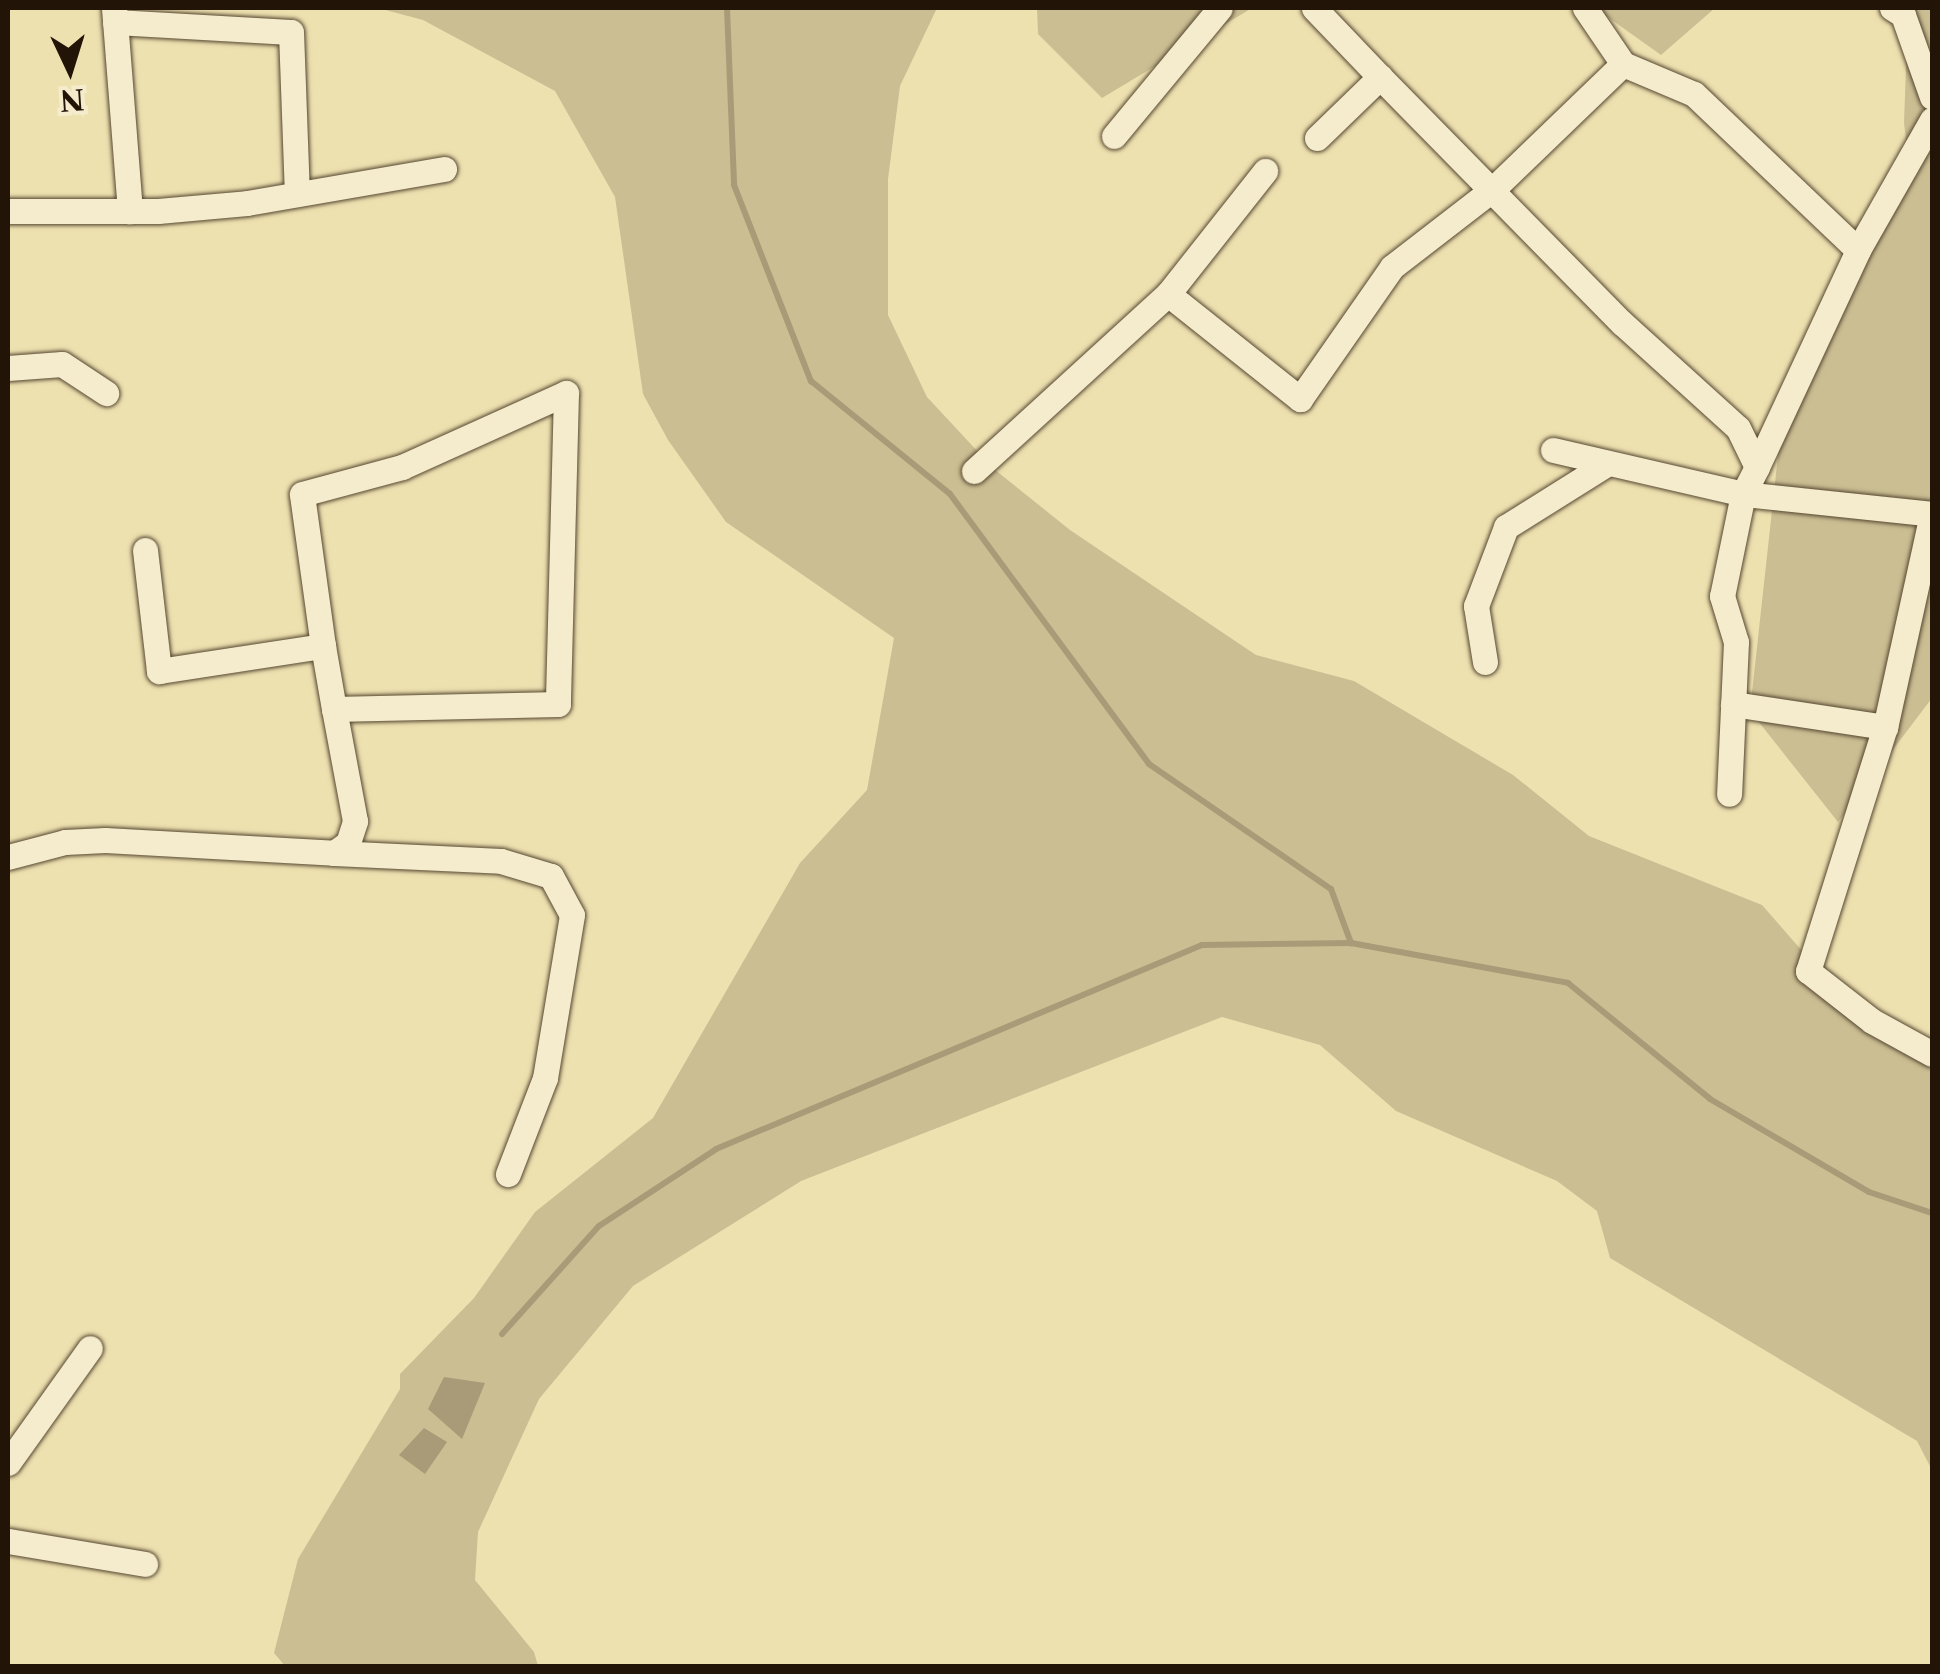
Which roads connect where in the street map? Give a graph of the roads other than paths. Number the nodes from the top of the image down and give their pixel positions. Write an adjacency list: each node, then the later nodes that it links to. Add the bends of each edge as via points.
1 (1220, 8): 11 (street)
2 (1314, 8): 8 (street)
3 (1585, 8): 7 (street)
4 (1892, 8): 6 (street)
5 (114, 15): 16 (street, via 291,32); 17 (street)
6 (1924, 40): 9 (street)
7 (1624, 64): 15 (street); 19 (street, via 1694,94)
8 (1380, 77): 12 (street); 15 (street)
9 (1932, 97)
10 (1932, 120): 19 (street)
11 (1114, 136)
12 (1317, 138)
13 (444, 169): 16 (street)
14 (1265, 171): 20 (street)
15 (1493, 189): 20 (street, via 1392,267 1300,399); 25 (street, via 1622,323 1738,428)
16 (297, 194): 17 (street)
17 (130, 211): 18 (street)
18 (8, 212)
19 (1858, 250): 25 (street)
20 (1168, 294): 26 (street)
21 (8, 368): 22 (street, via 62,364)
22 (106, 394)
23 (1553, 450): 24 (street)
24 (1608, 463): 27 (street); 31 (street, via 1506,527 1476,606)
25 (1757, 467): 27 (street)
26 (974, 471)
27 (1744, 494): 28 (street); 32 (street, via 1722,596 1736,642)
28 (1932, 514): 34 (street)
29 (146, 550): 30 (street, via 159,671)
30 (323, 646): 33 (street); 33 (street, via 302,494 402,467 566,393 558,704)
31 (1485, 662)
32 (1733, 704): 34 (street); 35 (street)
33 (334, 709): 36 (street, via 355,821 348,843)
34 (1886, 726): 38 (street, via 1808,971 1872,1021)
35 (1728, 794)
36 (334, 853): 37 (street, via 105,840 65,842); 39 (street, via 501,861 551,876 572,915 545,1078)
37 (8, 858)
38 (1932, 1054)
39 (508, 1174)
40 (90, 1348): 41 (street)
41 (8, 1463)
42 (8, 1541): 43 (street)
43 (145, 1564)

